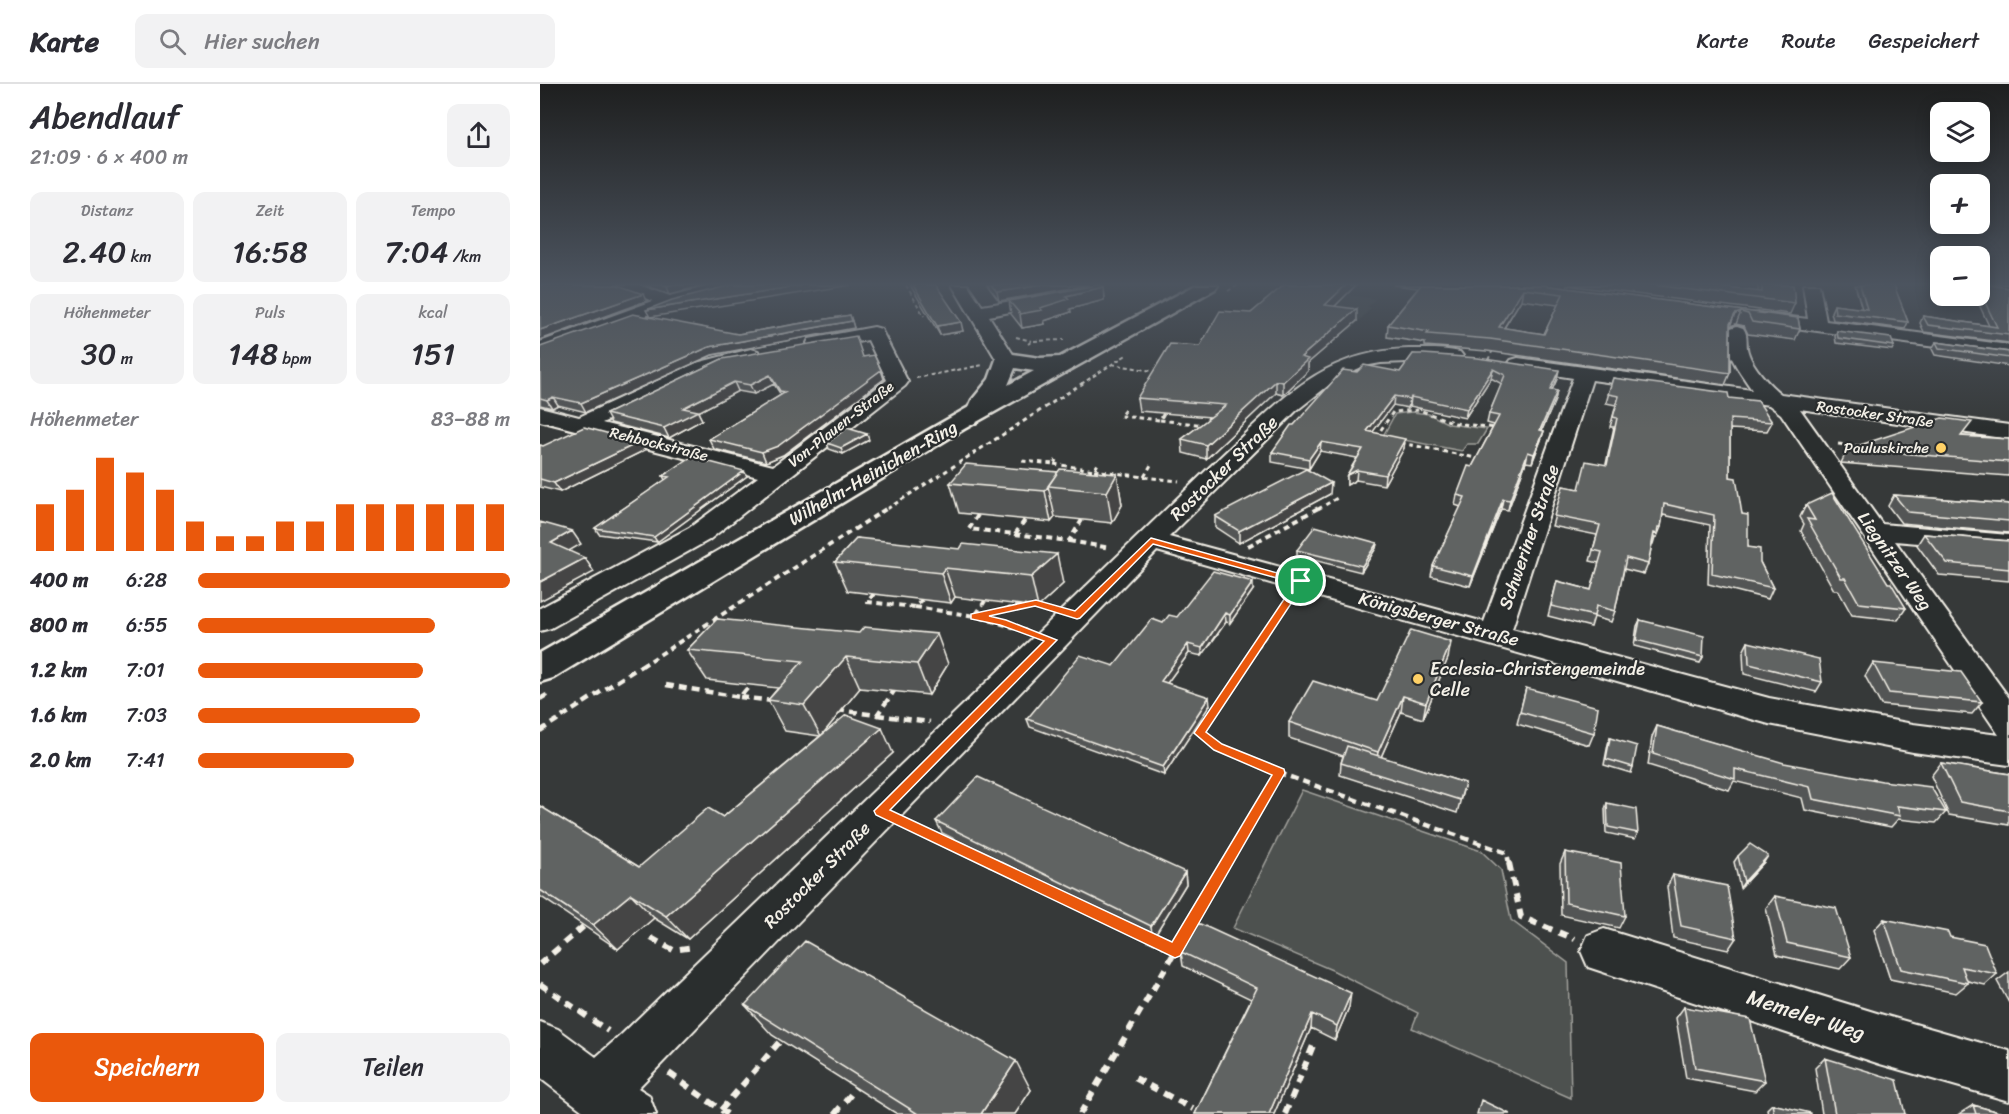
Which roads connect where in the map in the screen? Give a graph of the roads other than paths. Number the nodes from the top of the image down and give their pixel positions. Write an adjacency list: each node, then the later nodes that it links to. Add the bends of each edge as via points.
1 (583, 333): 9 (street)
2 (874, 333): 17 (street, Von-Plauen-Straße, via 720,361)
3 (874, 333): 19 (street, Von-Plauen-Straße, via 898,382)
4 (992, 333): 11 (street)
5 (1110, 333): 11 (main road)
6 (1116, 333): 12 (main road, Wilhelm-Heinichen-Ring)
7 (1737, 333): 14 (street, via 1738,352 1762,390)
8 (1877, 333): 10 (street)
9 (540, 349)
10 (2009, 351)
11 (1006, 356): 12 (main road, via 1021,364); 16 (main road, via 1005,370 997,386)
12 (1050, 368): 16 (main road, Wilhelm-Heinichen-Ring)
13 (1584, 375): 14 (street, Rostocker Straße); 22 (street, Rostocker Straße, via 1487,353 1390,356 1357,362 1307,389 1205,484); 24 (street, Schweriner Straße)
14 (1777, 401): 18 (street, Rostocker Straße); 20 (street, Liegnitzer Weg, via 1789,410)
15 (540, 414): 17 (street, Rehbockstraße)
16 (958, 422): 25 (main road, Wilhelm-Heinichen-Ring)
17 (582, 424): 19 (street, Rehbockstraße)
18 (2009, 432)
19 (777, 474): 23 (street, Von-Plauen-Straße, via 699,534)
20 (1875, 531): 21 (street); 26 (street, Liegnitzer Weg)
21 (2009, 543)
22 (1145, 547): 24 (street, Königsberger Straße, via 1235,564); 31 (street, Rostocker Straße, via 647,1045)
23 (540, 621)
24 (1495, 634): 27 (street, Königsberger Straße, via 1769,711)
25 (540, 669)
26 (2009, 725)
27 (2009, 751)
28 (1604, 951): 30 (street, Memeler Weg, via 1880,1040)
29 (540, 1047): 31 (street)
30 (2009, 1076)
31 (613, 1102)

